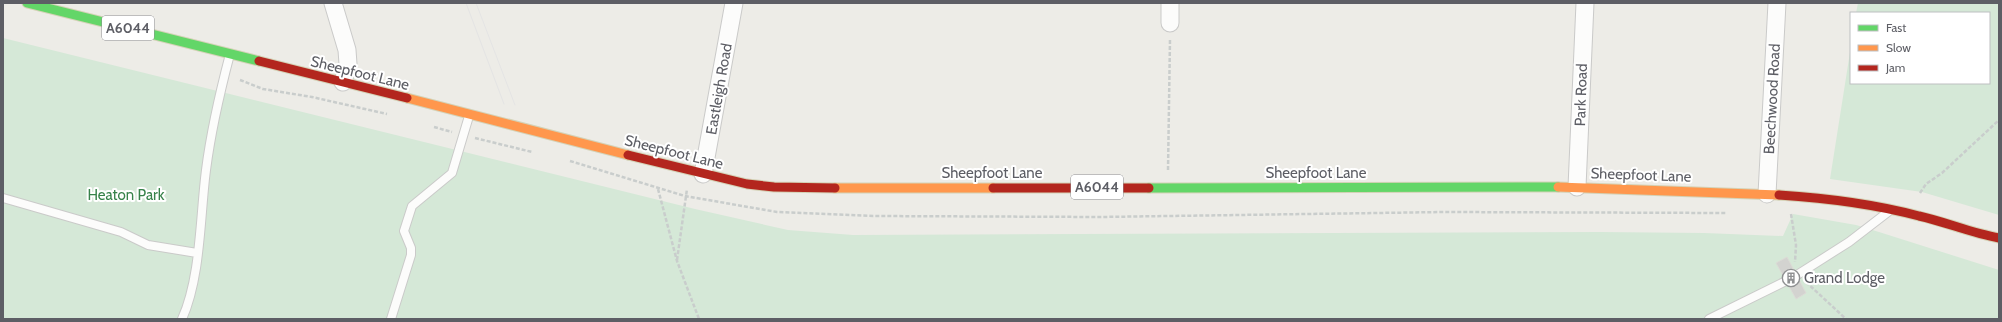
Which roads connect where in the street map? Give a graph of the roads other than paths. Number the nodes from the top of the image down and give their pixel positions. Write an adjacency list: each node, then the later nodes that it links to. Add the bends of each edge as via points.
1 (27, 3): 8 (main road, Sheepfoot Lane / A6044)
2 (333, 3): 9 (street, via 348,64)
3 (734, 3): 11 (street, Eastleigh Road)
4 (1170, 3): 7 (street)
5 (1585, 3): 12 (street, Park Road)
6 (1777, 3): 13 (street, Beechwood Road)
7 (1170, 23)
8 (230, 53): 9 (main road, Sheepfoot Lane / A6044); 19 (lane, via 206,168)
9 (344, 82): 10 (main road, Sheepfoot Lane / A6044)
10 (469, 115): 11 (main road, Sheepfoot Lane / A6044); 23 (lane, via 452,173 412,206 404,232 411,248 411,255)
11 (697, 173): 12 (main road, Sheepfoot Lane / A6044, via 774,187)
12 (1577, 187): 13 (main road, Sheepfoot Lane / A6044)
13 (1767, 194): 15 (main road, Sheepfoot Lane / A6044, via 1811,197)
14 (3, 198): 19 (lane, via 121,232 148,245)
15 (1891, 209): 16 (main road, Sheepfoot Lane / A6044); 20 (lane, via 1843,246)
16 (1976, 234): 17 (main road, Sheepfoot Lane / A6044); 18 (main road, Sheepfoot Lane / A6044)
17 (1999, 238)
18 (1987, 244)
19 (197, 253): 22 (lane, via 195,277)
20 (1796, 275)
21 (1786, 281): 24 (lane)
22 (182, 319)
23 (391, 319)
24 (1709, 319)

